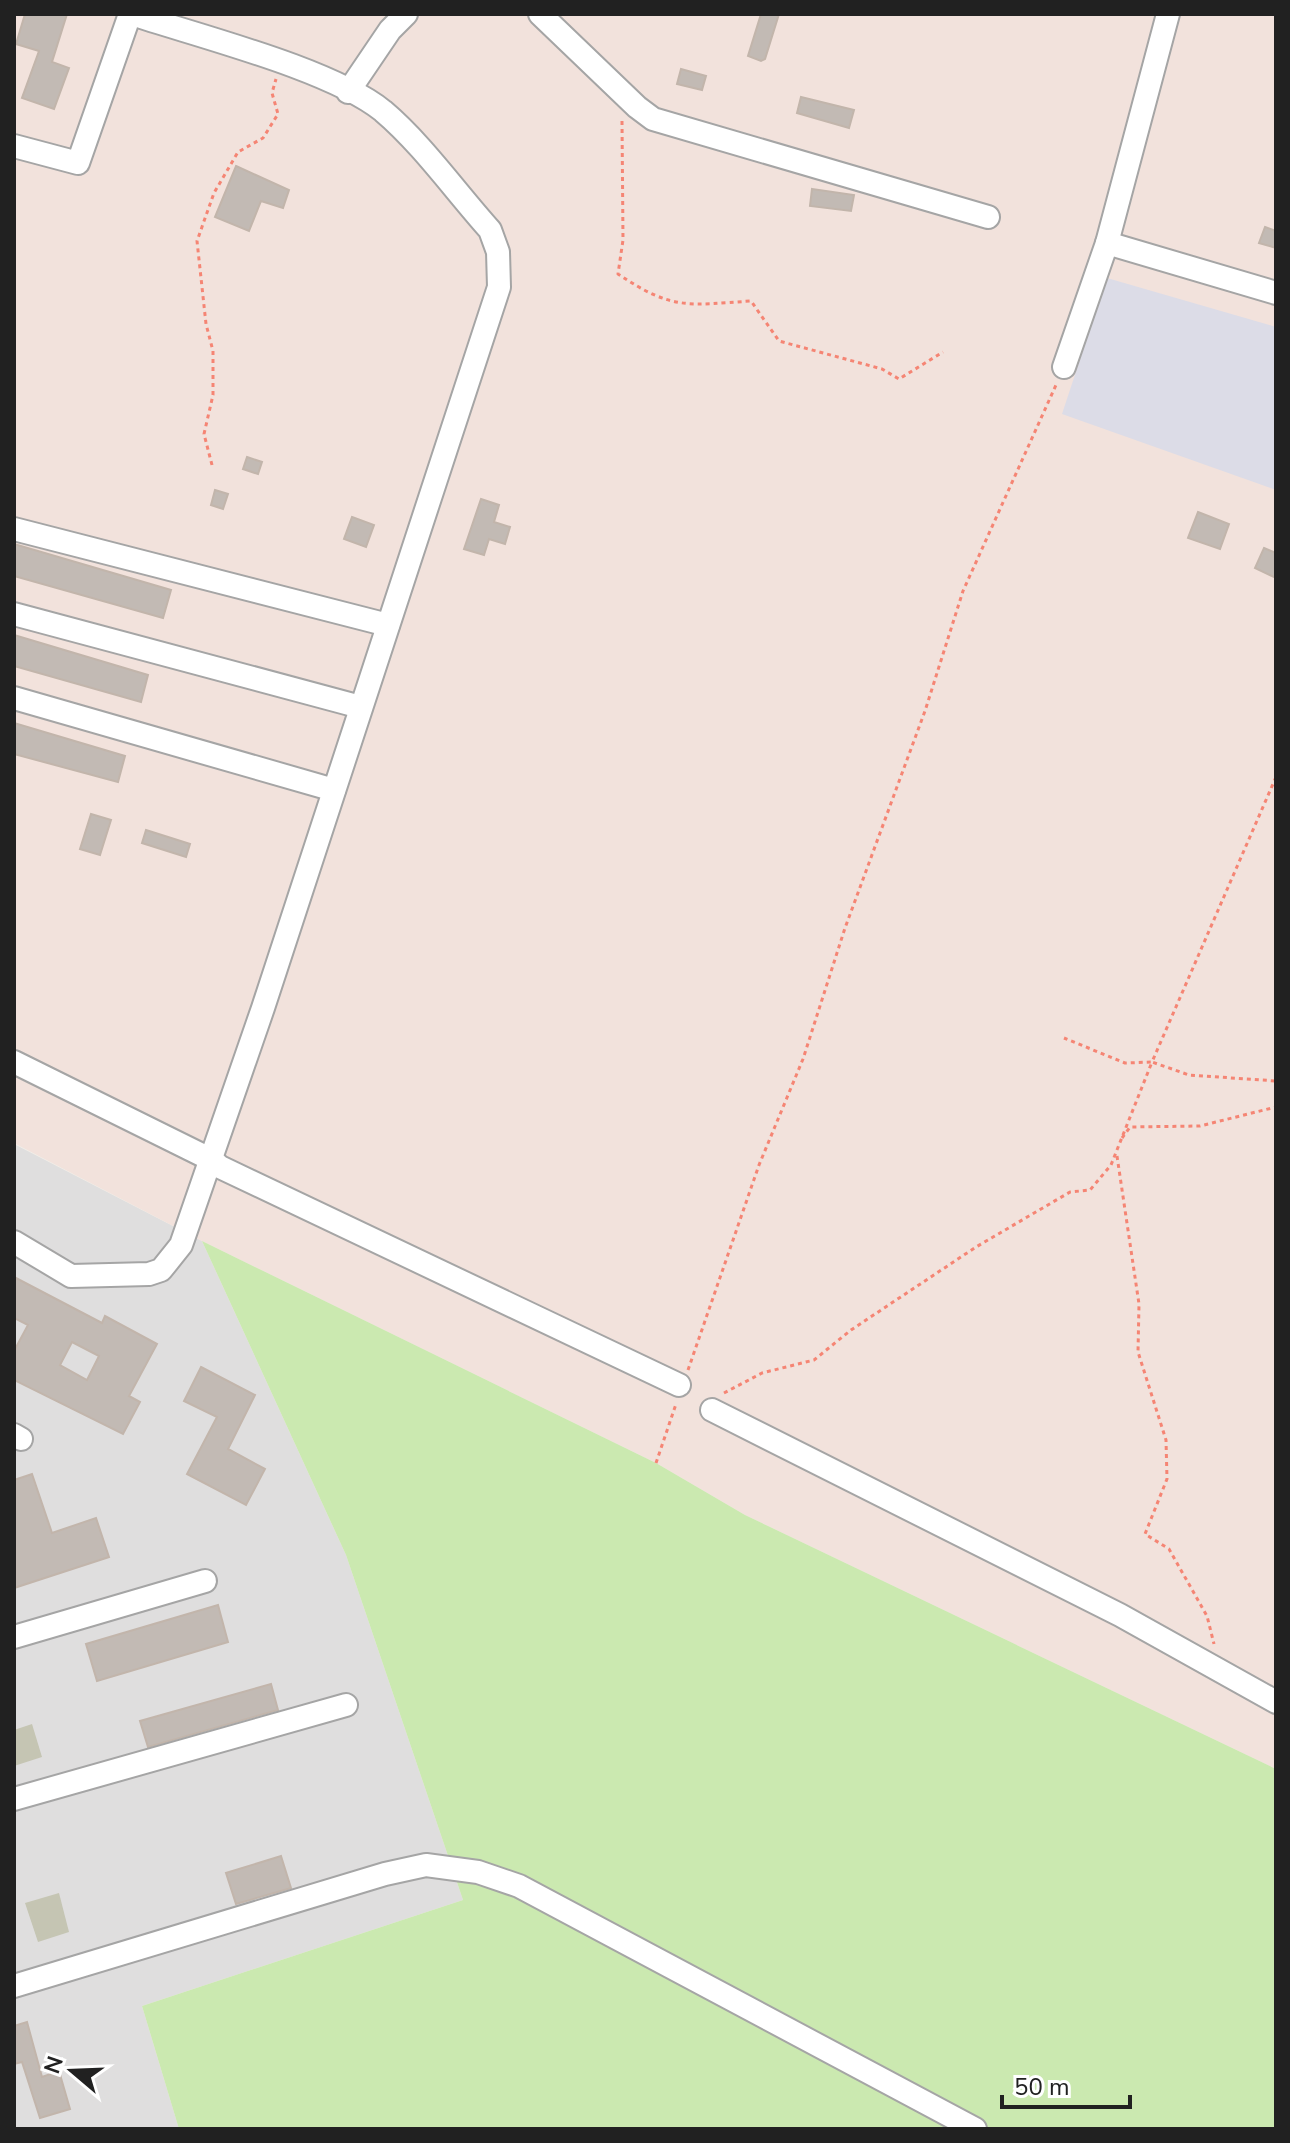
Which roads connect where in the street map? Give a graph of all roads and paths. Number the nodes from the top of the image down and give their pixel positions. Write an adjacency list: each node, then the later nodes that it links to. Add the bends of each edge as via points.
1 (131, 14): 5 (street); 8 (street, via 78,163)
2 (406, 14): 6 (street)
3 (540, 14): 7 (street)
4 (1168, 14): 10 (street)
5 (280, 63): 6 (street); 14 (path, via 272,93 278,114 263,138 238,152 214,193 197,241 213,351 213,395 204,434)
6 (348, 92): 17 (street, via 381,110 402,131 490,230 498,252 499,287)
7 (621, 93): 9 (street, via 653,119 699,135); 12 (path, via 623,240 618,274 652,297 686,305 751,301 779,341 882,369 899,379)
8 (14, 146)
9 (988, 217)
10 (1107, 243): 11 (street); 13 (street)
11 (1276, 293)
12 (943, 352)
13 (1064, 367): 31 (path, via 963,591 803,1059 759,1165)
14 (212, 465)
15 (14, 529): 17 (street)
16 (14, 614): 19 (street)
17 (388, 625): 19 (street)
18 (14, 698): 21 (street)
19 (361, 707): 21 (street)
20 (1276, 777): 24 (path)
21 (334, 790): 29 (street)
22 (1064, 1038): 24 (path, via 1125,1063)
23 (14, 1062): 29 (street)
24 (1152, 1062): 25 (path, via 1189,1075); 27 (path)
25 (1276, 1081)
26 (1276, 1107): 27 (path, via 1200,1126 1130,1127)
27 (1120, 1141): 28 (path)
28 (1116, 1152): 32 (path, via 1090,1190 1070,1192 976,1247 814,1360 762,1373 725,1391); 38 (path, via 1139,1304 1138,1352 1166,1440 1167,1479 1145,1534 1169,1549 1196,1593 1215,1647)
29 (212, 1160): 30 (street, via 181,1245 161,1270 127,1277 71,1276); 31 (street)
30 (14, 1242)
31 (681, 1388): 35 (path)
32 (712, 1410): 38 (street)
33 (14, 1435): 34 (street, via 21,1439)
34 (14, 1441)
35 (656, 1463)
36 (205, 1581): 37 (street)
37 (14, 1637)
38 (1212, 1666): 39 (street)
39 (1276, 1702)
40 (346, 1705): 41 (street)
41 (14, 1799)
42 (14, 1986): 43 (street, via 385,1874 426,1865 478,1872 593,1923)
43 (975, 2129)

